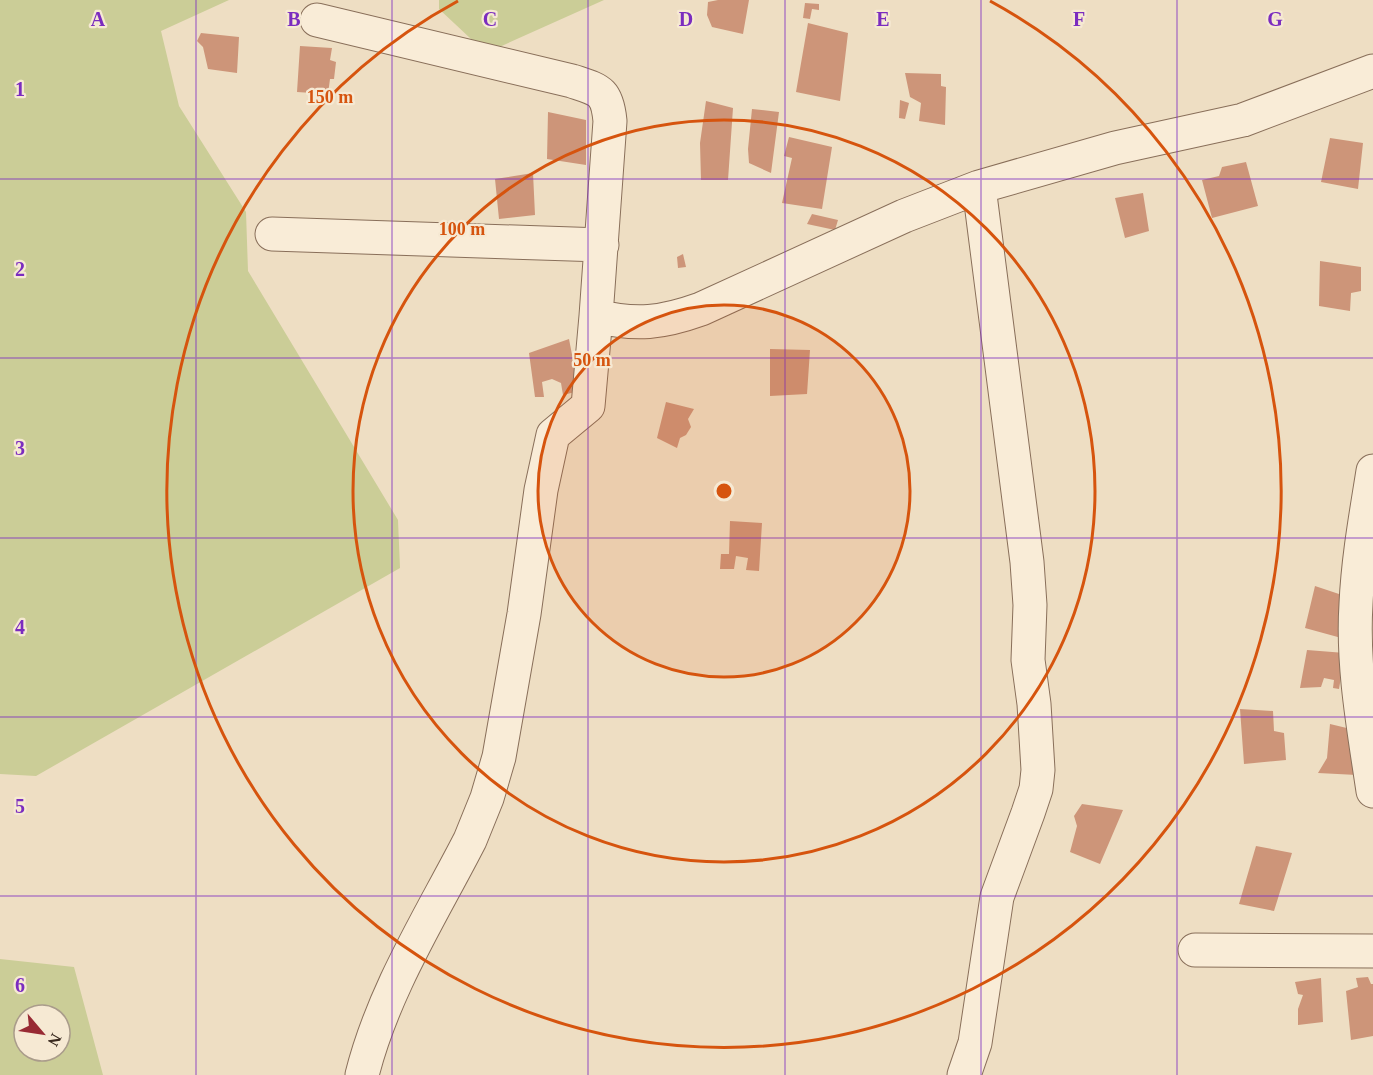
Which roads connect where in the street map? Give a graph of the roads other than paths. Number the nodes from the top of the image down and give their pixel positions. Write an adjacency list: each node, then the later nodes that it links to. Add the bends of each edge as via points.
1 (317, 20): 5 (street, via 595,89 607,101 610,121)
2 (1373, 72): 3 (street, via 1243,120 1115,148)
3 (979, 187): 6 (street, via 904,216 675,319 635,323); 12 (street, via 1027,562 1028,667 1038,770 1030,805 997,897 981,1014)
4 (272, 234): 5 (street)
5 (602, 245): 6 (street)
6 (596, 316): 11 (street, via 588,406 553,435 546,461 519,648 487,798 470,840 397,979)
7 (1373, 471): 8 (street, via 1355,631)
8 (1372, 777)
9 (1195, 950): 10 (street)
10 (1373, 951)
11 (362, 1075)
12 (964, 1075)

